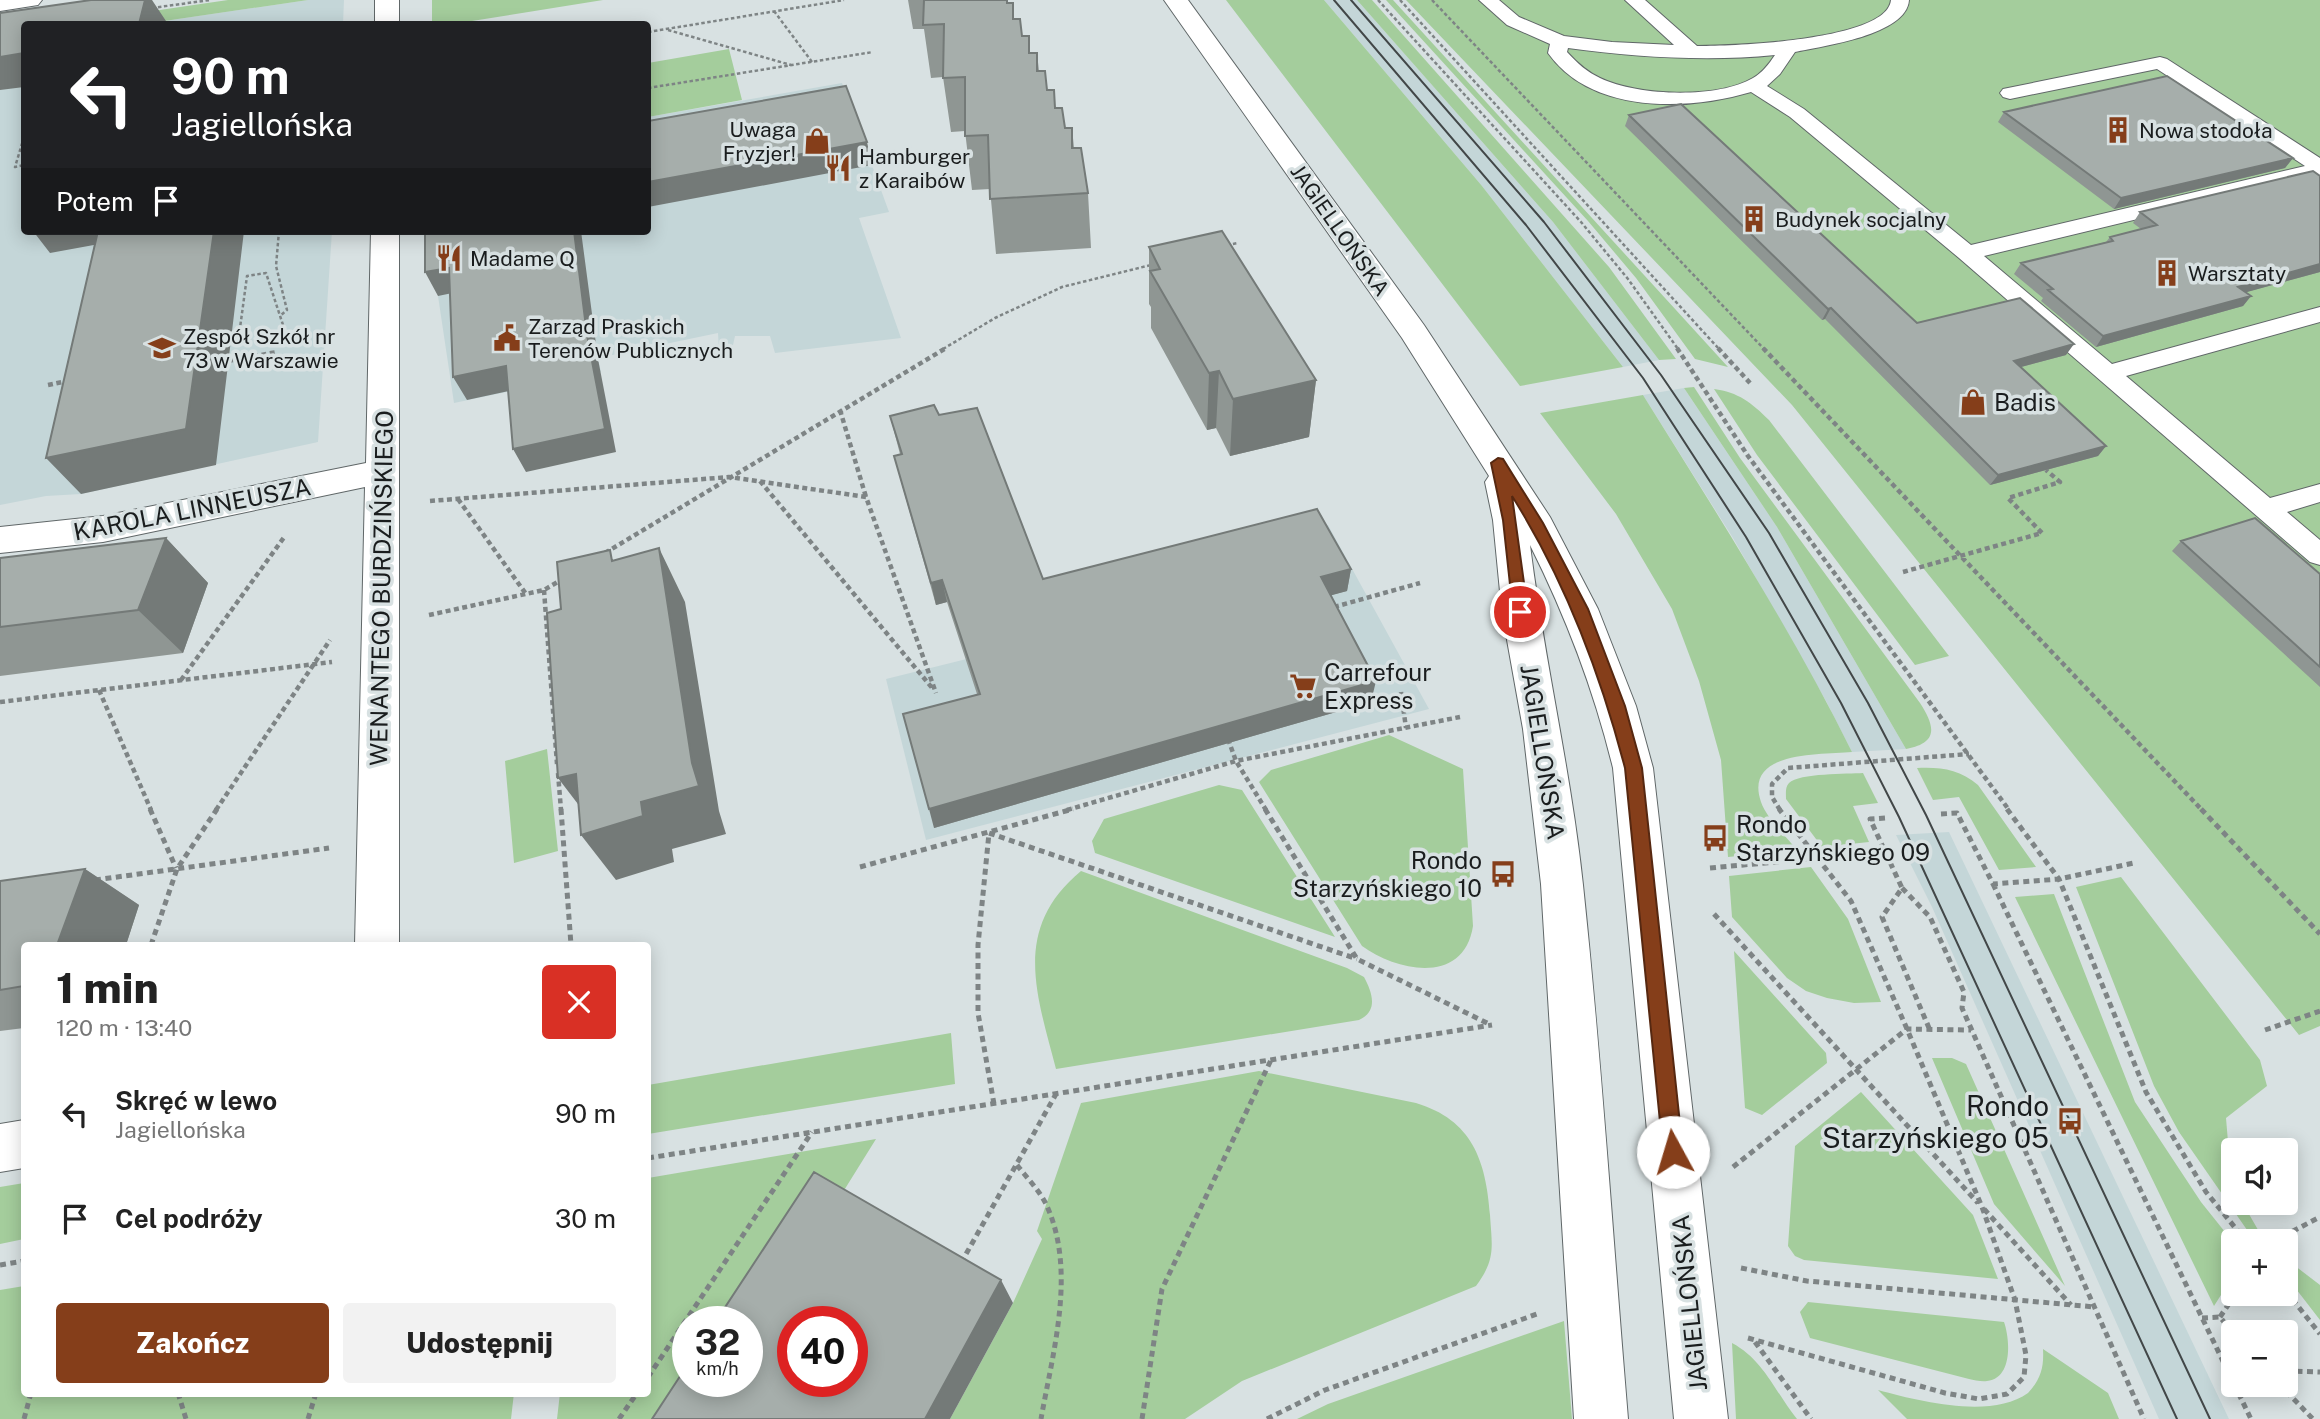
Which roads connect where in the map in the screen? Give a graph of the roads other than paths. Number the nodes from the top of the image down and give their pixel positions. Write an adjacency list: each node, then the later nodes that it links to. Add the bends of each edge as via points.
1 (30, 0): 7 (street)
2 (387, 0): 8 (street)
3 (1176, 0): 19 (street, JAGIELLOŃSKA, via 1412,332)
4 (1488, 0): 9 (lane, via 1513,21)
5 (1634, 0): 11 (lane)
6 (1900, 0): 10 (lane, via 1888,21)
7 (0, 4)
8 (387, 21)
9 (1560, 41): 11 (lane); 12 (lane, via 1557,53 1565,66 1609,89 1677,98)
10 (1788, 48): 11 (lane); 12 (lane, via 1778,67)
11 (1692, 52)
12 (1754, 86): 16 (lane, via 1797,113)
13 (2010, 93): 14 (lane, via 2160,63)
14 (2320, 168): 16 (lane)
15 (385, 235): 20 (street, WENANTEGO BURDZIŃSKIEGO)
16 (1967, 253): 18 (lane)
17 (2320, 314): 18 (lane)
18 (2108, 373): 22 (lane)
19 (1498, 463): 28 (street, JAGIELLOŃSKA, via 1542,729 1562,884); 29 (street, JAGIELLOŃSKA, via 1538,526 1580,609 1617,706 1633,768)
20 (382, 489): 23 (street, KAROLA LINNEUSZA); 25 (street, WENANTEGO BURDZIŃSKIEGO)
21 (2320, 494): 22 (lane)
22 (2267, 508): 24 (lane)
23 (0, 540)
24 (2320, 555)
25 (377, 942)
26 (21, 1144): 27 (street)
27 (0, 1148)
28 (1601, 1419)
29 (1701, 1419)

